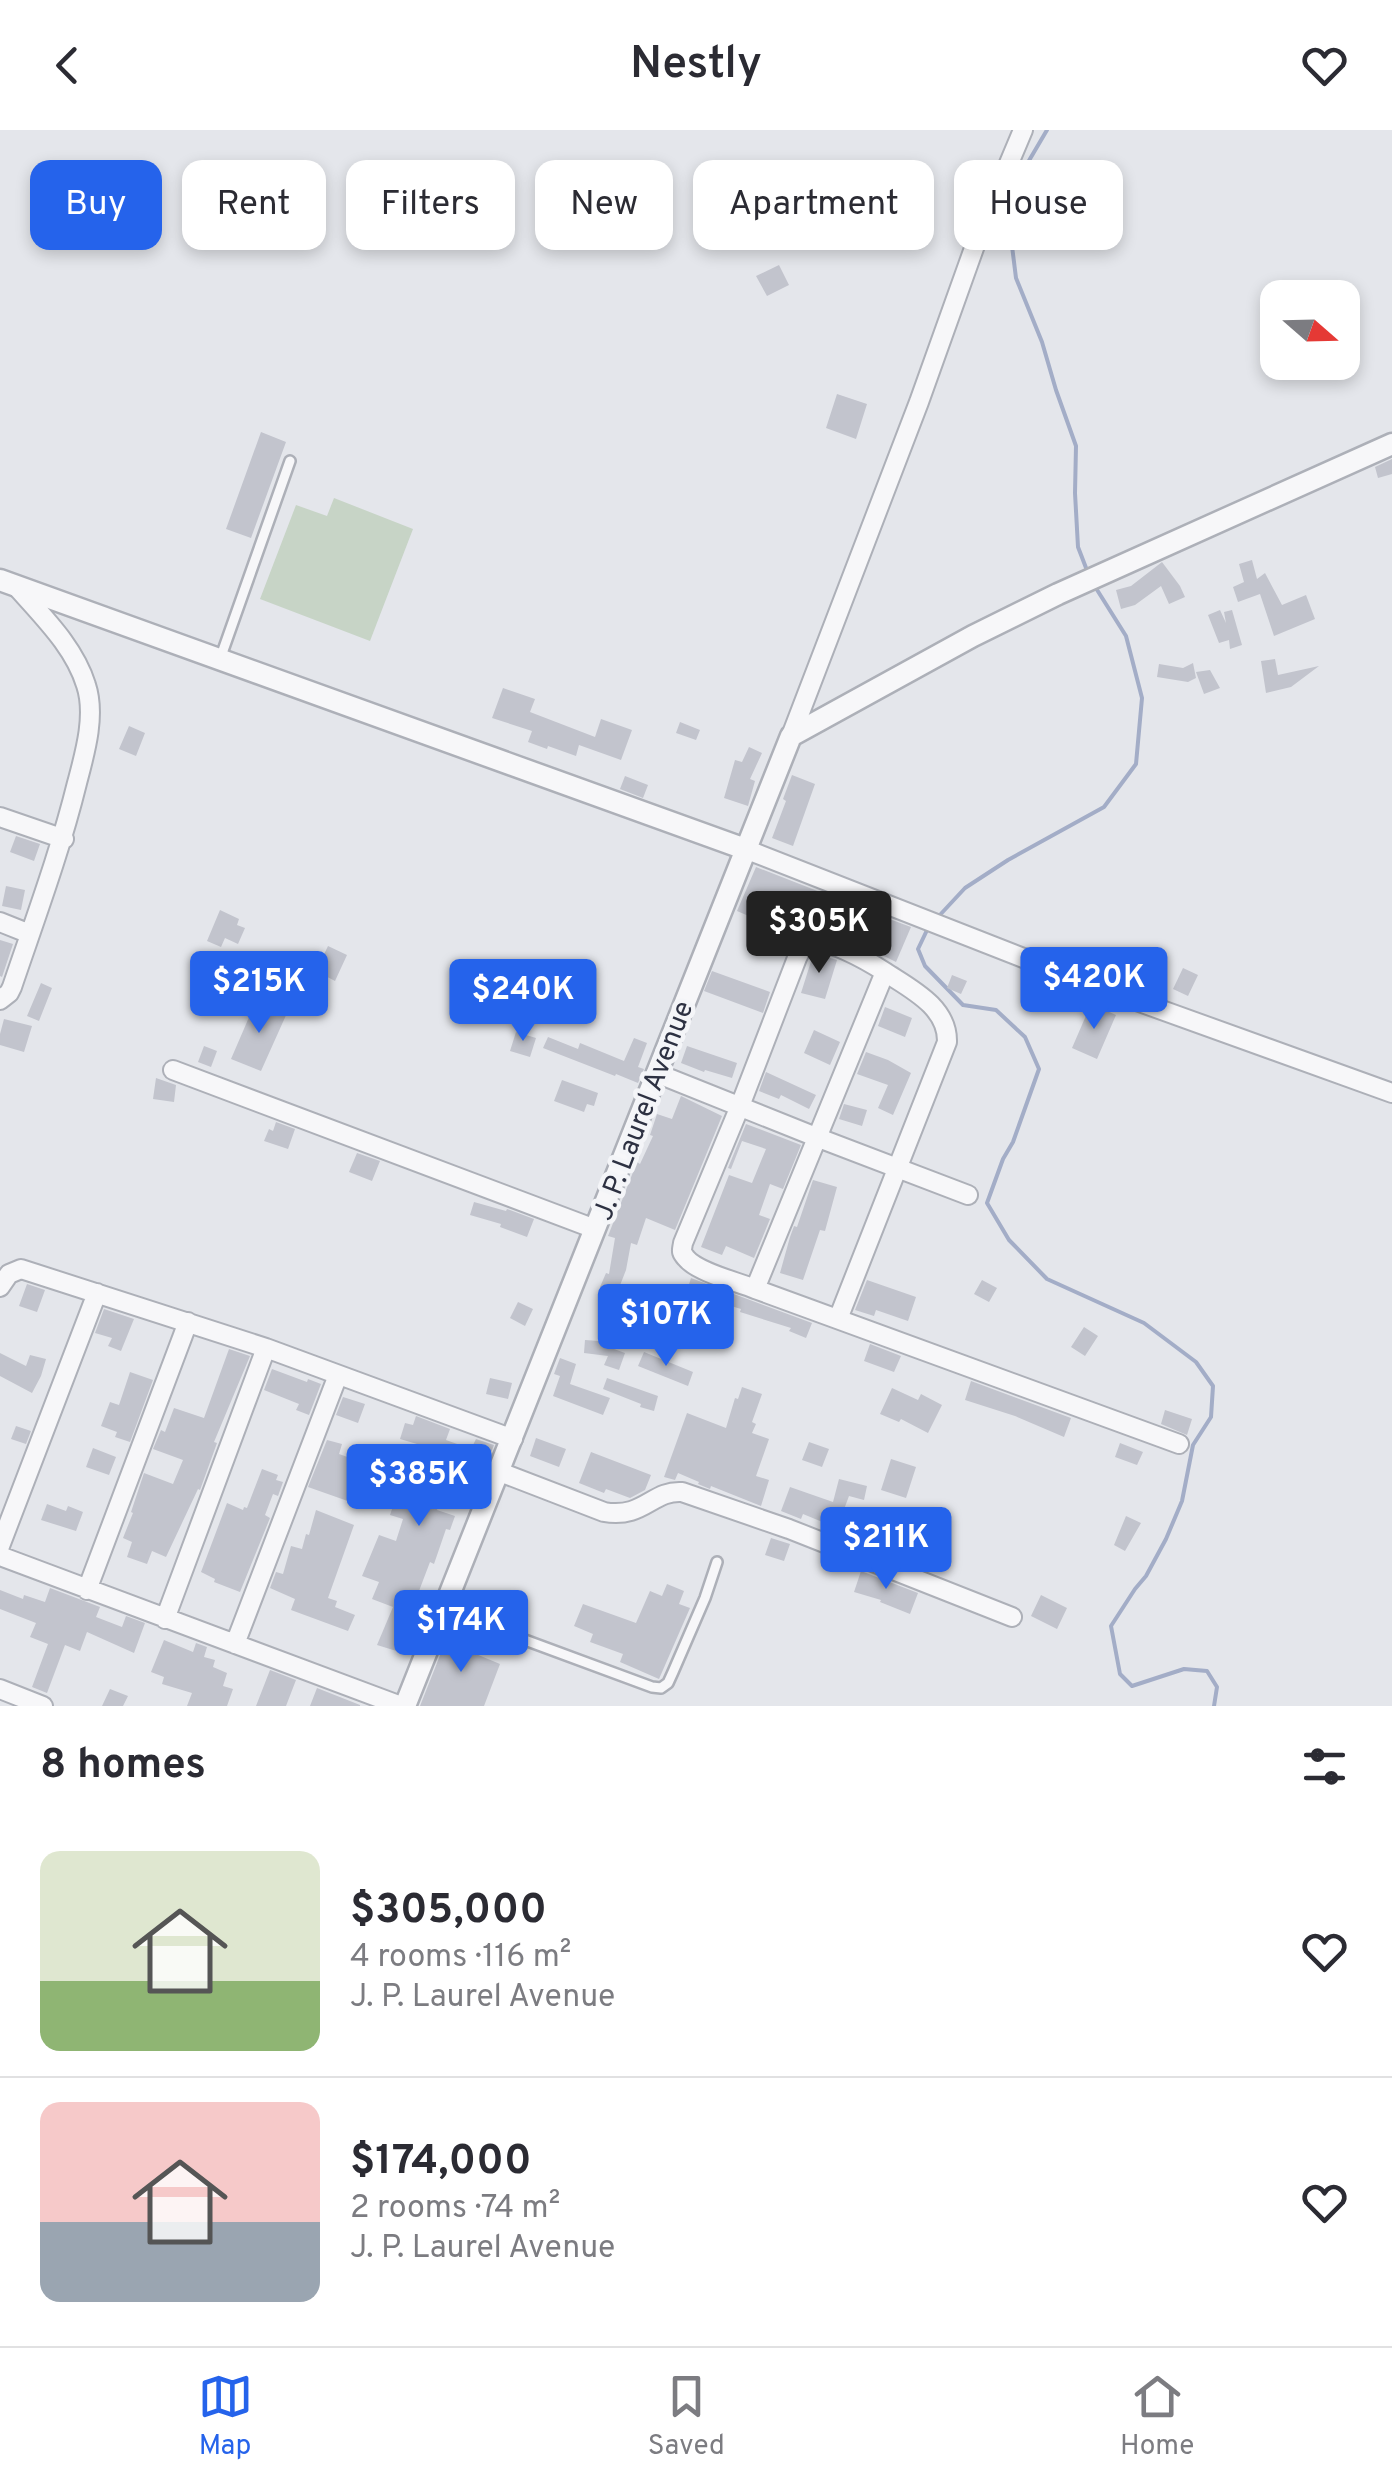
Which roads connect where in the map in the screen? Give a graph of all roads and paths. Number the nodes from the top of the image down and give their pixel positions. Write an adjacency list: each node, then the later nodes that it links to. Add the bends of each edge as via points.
1 (1023, 130): 6 (street)
2 (1392, 444): 6 (street, via 1058,594)
3 (290, 461): 5 (lane)
4 (8, 583): 5 (street); 8 (street, via 60,637 88,690 84,754)
5 (220, 659): 9 (street)
6 (791, 736): 9 (street, J. P. Laurel Avenue)
7 (0, 816): 8 (street)
8 (64, 839): 11 (street)
9 (744, 849): 15 (street, J. P. Laurel Avenue); 16 (street, via 1095,986)
10 (0, 922): 11 (street)
11 (30, 934): 13 (street, via 12,987)
12 (885, 972): 17 (street, via 821,941 804,946); 18 (street); 19 (street, via 918,994 947,1029 942,1059)
13 (0, 1000)
14 (173, 1070): 21 (street)
15 (656, 1073): 17 (street); 21 (street, J. P. Laurel Avenue)
16 (1392, 1092)
17 (740, 1106): 18 (street); 23 (street, via 682,1252 696,1266)
18 (816, 1138): 19 (street); 23 (street)
19 (898, 1168): 20 (street); 25 (street)
20 (968, 1194)
21 (595, 1228): 29 (street, J. P. Laurel Avenue)
22 (0, 1287): 24 (street, via 21,1269)
23 (756, 1289): 25 (street)
24 (97, 1293): 26 (street); 32 (street)
25 (838, 1318): 30 (street)
26 (188, 1322): 27 (street); 35 (street)
27 (266, 1348): 28 (street); 38 (street)
28 (338, 1375): 29 (street); 39 (street)
29 (513, 1438): 31 (street, J. P. Laurel Avenue)
30 (1180, 1444)
31 (500, 1472): 36 (street, J. P. Laurel Avenue); 37 (street, via 618,1514 682,1492)
32 (0, 1546)
33 (0, 1556): 35 (street)
34 (717, 1562): 36 (lane, via 661,1688)
35 (87, 1590): 38 (street)
36 (444, 1610): 42 (street, J. P. Laurel Avenue)
37 (1012, 1618)
38 (165, 1619): 39 (street)
39 (235, 1644): 42 (street)
40 (0, 1689): 41 (street)
41 (43, 1706)
42 (403, 1706)

